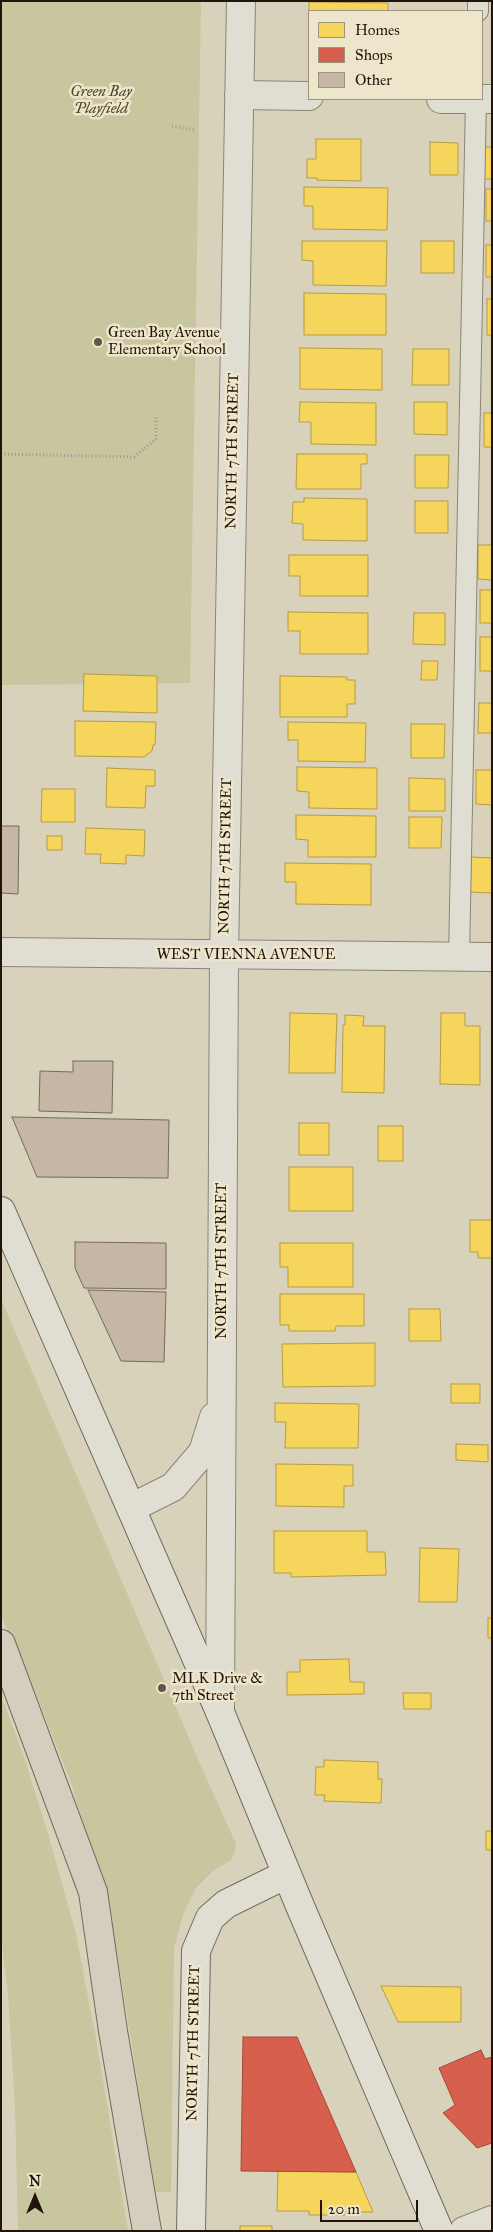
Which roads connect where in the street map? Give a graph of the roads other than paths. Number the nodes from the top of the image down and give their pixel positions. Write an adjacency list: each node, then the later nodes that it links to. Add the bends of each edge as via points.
1 (241, 1): 2 (street, NORTH 7TH STREET)
2 (239, 95): 3 (street); 6 (street, NORTH 7TH STREET)
3 (308, 96)
4 (476, 100): 7 (lane)
5 (1, 952): 6 (street, WEST VIENNA AVENUE)
6 (224, 955): 7 (street, WEST VIENNA AVENUE); 10 (street, NORTH 7TH STREET)
7 (459, 957): 8 (street, WEST VIENNA AVENUE)
8 (492, 957)
9 (1, 1210): 11 (street)
10 (222, 1392): 11 (street, via 203,1452 173,1486); 13 (street, NORTH 7TH STREET)
11 (131, 1508): 13 (street)
12 (1, 1644): 16 (highway, via 93,1892)
13 (220, 1712): 14 (street)
14 (287, 1874): 17 (street, NORTH 7TH STREET, via 210,1918 196,1951); 18 (street)
15 (492, 2220): 19 (street)
16 (147, 2231)
17 (191, 2231)
18 (438, 2231)
19 (464, 2231)

